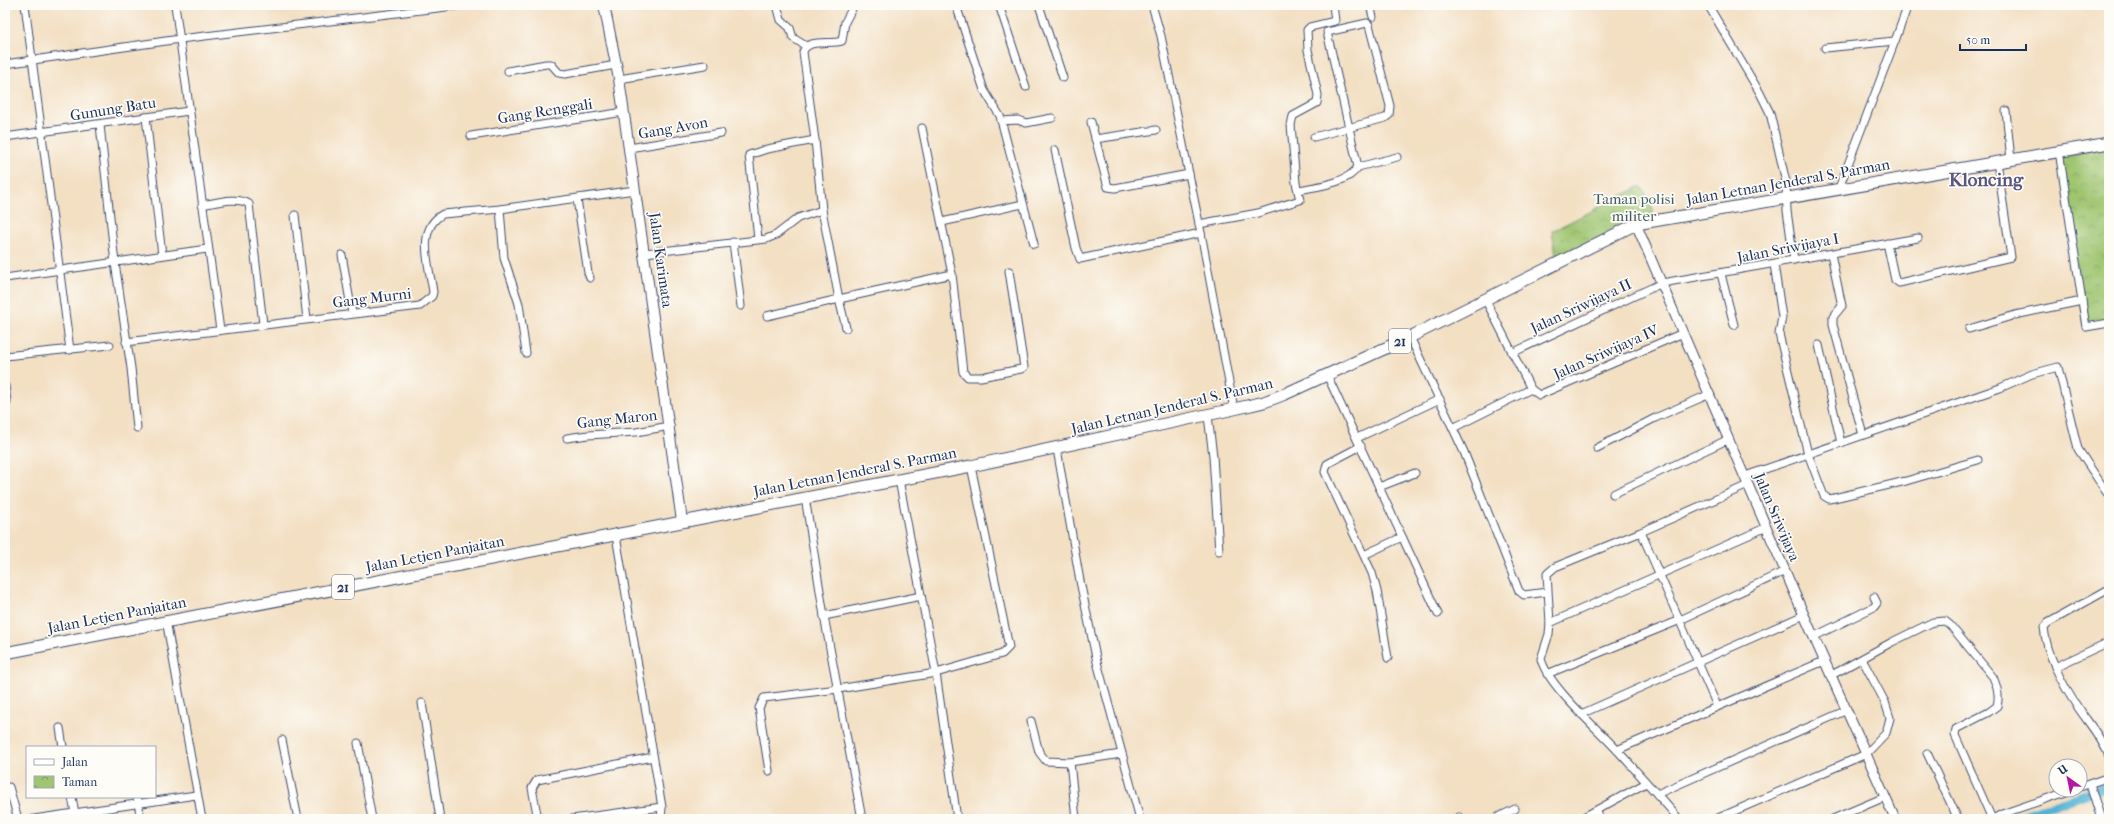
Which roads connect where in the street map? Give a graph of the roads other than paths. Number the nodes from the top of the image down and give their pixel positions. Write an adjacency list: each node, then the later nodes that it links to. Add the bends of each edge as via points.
1 (25, 5): 20 (street)
2 (175, 5): 16 (street)
3 (463, 5): 16 (street)
4 (604, 5): 22 (main road, Jalan Karimata)
5 (777, 5): 18 (street, via 781,20 790,28 793,38)
6 (854, 5): 18 (street, via 845,22 842,41)
7 (956, 5): 33 (street, via 984,90)
8 (998, 5): 27 (street)
9 (1039, 5): 25 (street)
10 (1152, 5): 54 (street, via 1161,36)
11 (1333, 5): 57 (street, via 1335,21 1310,27 1306,33 1318,101 1312,107 1293,116 1290,125 1296,183)
12 (1370, 5): 15 (street)
13 (1708, 5): 58 (street, via 1770,113 1786,182)
14 (1908, 5): 17 (street)
15 (1373, 16)
16 (180, 39): 20 (street); 28 (street)
17 (1895, 41): 19 (street); 55 (street)
18 (806, 46): 45 (street, via 803,58)
19 (1825, 48)
20 (32, 60): 21 (street); 39 (street)
21 (5, 64)
22 (616, 65): 24 (street, via 565,74 559,73 551,64); 26 (main road, Jalan Karimata)
23 (705, 65): 26 (street)
24 (508, 71)
25 (1063, 78)
26 (619, 79): 30 (main road, Jalan Karimata)
27 (1026, 87)
28 (189, 111): 31 (street, Gunung Batu); 61 (street)
29 (2006, 111): 51 (street)
30 (624, 112): 41 (street, Gang Renggali); 47 (main road, Jalan Karimata)
31 (146, 117): 35 (street, Gunung Batu); 77 (street)
32 (1052, 118): 33 (street, via 1026,124 1018,120)
33 (1001, 119): 60 (street)
34 (1091, 122): 44 (street)
35 (100, 125): 39 (street, Gunung Batu); 80 (street)
36 (922, 128): 65 (street)
37 (1348, 128): 37 (street, via 1389,115 1390,106 1371,27 1366,23 1327,32); 43 (street); 53 (street)
38 (1156, 130): 44 (street)
39 (41, 133): 42 (street, Gunung Batu); 82 (street)
40 (721, 133): 47 (street, Gang Avon)
41 (471, 136)
42 (5, 137)
43 (1314, 137)
44 (1095, 139): 54 (street, via 1106,184 1111,188)
45 (815, 140): 63 (street); 70 (street, via 767,149 749,156)
46 (2109, 143): 49 (highway, Jalan Letnan Jenderal S. Parman / 21)
47 (629, 148): 56 (main road, Jalan Karimata)
48 (1055, 150): 68 (street, via 1080,259)
49 (2059, 151): 51 (highway, Jalan Letnan Jenderal S. Parman / 21); 91 (street)
50 (1397, 157): 53 (street)
51 (2011, 160): 52 (highway, Jalan Letnan Jenderal S. Parman / 21)
52 (1996, 162): 55 (highway, Jalan Letnan Jenderal S. Parman / 21); 72 (street, via 2012,257 1899,283 1895,280)
53 (1358, 167): 57 (street, via 1344,179)
54 (1189, 174): 66 (street)
55 (1839, 188): 58 (highway, Jalan Letnan Jenderal S. Parman / 21)
56 (635, 190): 59 (street, Gang Murni); 75 (main road, Jalan Karimata)
57 (1299, 190): 66 (street, via 1300,200 1294,203)
58 (1786, 197): 67 (highway, Jalan Letnan Jenderal S. Parman / 21); 79 (street)
59 (577, 199): 62 (street, Gang Murni); 87 (street)
60 (1023, 204): 65 (street); 73 (street)
61 (202, 205): 74 (street); 97 (street, via 234,200 242,200 249,204)
62 (500, 209): 93 (street, Gang Murni, via 443,214 435,220 427,236 426,249 432,296 420,306); 108 (street, via 504,258 519,304)
63 (822, 210): 70 (street, via 798,218 776,235); 89 (street)
64 (295, 215): 95 (street)
65 (942, 222): 84 (street)
66 (1199, 224): 68 (street)
67 (1636, 224): 88 (street, Jalan Sriwijaya); 90 (highway, Jalan Letnan Jenderal S. Parman / 21)
68 (1201, 233): 117 (street)
69 (1918, 238): 72 (street, Jalan Sriwijaya I)
70 (758, 239): 71 (street)
71 (733, 242): 75 (street); 92 (street)
72 (1887, 243): 76 (street, Jalan Sriwijaya I)
73 (1034, 244)
74 (207, 249): 77 (street); 101 (street)
75 (644, 253): 119 (main road, Jalan Karimata)
76 (1831, 254): 79 (street, Jalan Sriwijaya I); 122 (street, via 1842,306 1832,320)
77 (162, 255): 80 (street)
78 (342, 255): 93 (street)
79 (1794, 260): 81 (street, Jalan Sriwijaya I)
80 (115, 262): 82 (street); 104 (street)
81 (1774, 264): 85 (street, Jalan Sriwijaya I); 130 (street, via 1782,317 1779,334)
82 (60, 271): 86 (street); 107 (street)
83 (1010, 271): 84 (street, via 1024,367 981,377 968,377 964,372)
84 (952, 274): 89 (street)
85 (1721, 274): 88 (street, Jalan Sriwijaya I); 98 (street)
86 (5, 278)
87 (590, 278)
88 (1662, 283): 102 (street, Jalan Sriwijaya); 109 (street, Jalan Sriwijaya II)
89 (839, 299): 94 (street); 99 (street)
90 (1485, 299): 103 (highway, Jalan Letnan Jenderal S. Parman / 21); 109 (street)
91 (2082, 301): 96 (street, via 2086,327); 100 (street)
92 (741, 306)
93 (352, 313): 95 (street, Gang Murni)
94 (767, 316)
95 (307, 319): 97 (street, Gang Murni)
96 (2109, 323)
97 (263, 324): 101 (street, Gang Murni)
98 (1734, 325)
99 (846, 328)
100 (1968, 329)
101 (220, 330): 104 (street, Gang Murni)
102 (1683, 333): 113 (street, Jalan Sriwijaya IV, via 1539,395); 114 (street, Jalan Sriwijaya)
103 (1410, 337): 111 (highway, Jalan Letnan Jenderal S. Parman / 21); 115 (street)
104 (126, 342): 120 (street)
105 (110, 345): 107 (street)
106 (1819, 345): 126 (street)
107 (70, 350): 110 (street)
108 (526, 353)
109 (1512, 353): 113 (street)
110 (5, 356)
111 (1327, 375): 117 (highway, Jalan Letnan Jenderal S. Parman / 21, via 1273,399); 124 (street)
112 (5, 386): 116 (street)
113 (1531, 389): 121 (street)
114 (1710, 394): 125 (street, Jalan Sriwijaya); 128 (street, via 1655,418)
115 (1440, 398): 121 (street); 124 (street)
116 (5, 407)
117 (1234, 410): 118 (highway, Jalan Letnan Jenderal S. Parman / 21)
118 (1208, 416): 129 (highway, Jalan Letnan Jenderal S. Parman / 21); 145 (street)
119 (670, 426): 123 (street, Gang Maron, via 636,432); 140 (main road, Jalan Karimata)
120 (137, 428)
121 (1453, 428): 150 (street, via 1519,591 1524,595)
122 (1863, 435): 126 (street); 138 (street, via 2058,367 2078,449)
123 (567, 438)
124 (1357, 438): 127 (street)
125 (1729, 439): 135 (street, Jalan Sriwijaya); 137 (street)
126 (1842, 443): 130 (street)
127 (1361, 446): 136 (street); 146 (street, via 1327,464 1325,472)
128 (1597, 448)
129 (1057, 449): 132 (highway, Jalan Letnan Jenderal S. Parman / 21); 182 (street, via 1080,582 1097,662)
130 (1808, 454): 131 (street, via 1822,491 1829,499 1866,492); 135 (street)
131 (1978, 460)
132 (970, 466): 134 (highway, Jalan Letnan Jenderal S. Parman / 21); 167 (street, via 1008,646 1002,654)
133 (1415, 473): 136 (street)
134 (899, 480): 139 (highway, Jalan Letnan Jenderal S. Parman / 21); 151 (street)
135 (1746, 481): 141 (street, Jalan Sriwijaya); 142 (street)
136 (1379, 487): 144 (street)
137 (1613, 494)
138 (2109, 496)
139 (805, 497): 140 (highway, Jalan Letnan Jenderal S. Parman / 21); 155 (street)
140 (682, 521): 143 (highway, Jalan Letjen Panjaitan / 21)
141 (1767, 526): 147 (street, Jalan Sriwijaya); 148 (street)
142 (1640, 532): 148 (street); 150 (street, via 1554,567 1548,574)
143 (616, 536): 156 (highway, Jalan Letjen Panjaitan / 21); 184 (street)
144 (1402, 537): 146 (street); 153 (street)
145 (1219, 551)
146 (1364, 555): 162 (street, via 1377,592)
147 (1785, 570): 154 (street, Jalan Sriwijaya); 157 (street)
148 (1659, 575): 157 (street); 158 (street)
149 (2109, 589): 166 (street, via 2045,624 2044,630)
150 (1548, 592): 158 (street)
151 (921, 596): 155 (street); 167 (street)
152 (1874, 597): 159 (street, via 1877,603 1874,607)
153 (1438, 614)
154 (1804, 615): 159 (street, Jalan Sriwijaya); 165 (street)
155 (824, 616): 170 (street)
156 (166, 620): 161 (highway, Jalan Letjen Panjaitan / 21); 193 (street)
157 (1678, 621): 165 (street); 168 (street)
158 (1550, 623): 168 (street, via 1540,659)
159 (1813, 637): 164 (street, Jalan Sriwijaya)
160 (2109, 642): 166 (street)
161 (5, 653)
162 (1388, 658)
163 (1862, 659): 169 (street); 183 (street, via 1885,702 1890,718 1886,732); 224 (street, via 1939,621 1950,625 1993,677 1998,692 1997,706 1956,729 1954,735)
164 (1824, 661): 169 (street, Jalan Sriwijaya); 172 (street)
165 (1697, 662): 172 (street); 174 (street)
166 (2055, 668): 185 (street)
167 (936, 673): 170 (street); 213 (street)
168 (1547, 674): 174 (street)
169 (1830, 676): 173 (street, Jalan Sriwijaya)
170 (838, 689): 187 (street, via 764,698 761,701 759,708); 212 (street)
171 (422, 703): 208 (street)
172 (1717, 706): 180 (street)
173 (1846, 710): 183 (street, Jalan Sriwijaya); 192 (street)
174 (1581, 714): 180 (street)
175 (1032, 721): 186 (street, via 1044,760)
176 (60, 728): 179 (street)
177 (282, 740): 206 (street)
178 (358, 743): 207 (street)
179 (63, 746)
180 (1617, 750): 189 (street)
181 (1927, 753): 223 (street)
182 (1121, 754): 186 (street); 215 (street)
183 (1866, 754): 194 (street, Jalan Sriwijaya); 220 (street)
184 (653, 756): 198 (street); 209 (street, via 537,780 532,788)
185 (2109, 756)
186 (1070, 762): 214 (street)
187 (769, 771)
188 (2109, 777): 191 (street)
189 (1646, 783): 192 (street); 200 (street)
190 (9, 787): 202 (street)
191 (2091, 787): 225 (street)
192 (1657, 794): 219 (street)
193 (196, 795): 197 (street); 205 (street)
194 (1885, 797): 221 (street); 222 (street, Jalan Sriwijaya)
195 (72, 798): 201 (street)
196 (2050, 798): 224 (street)
197 (137, 800): 201 (street); 204 (street)
198 (662, 807): 210 (street); 211 (street)
199 (1515, 809): 216 (street)
200 (1597, 811): 217 (street); 218 (street)
201 (78, 815): 203 (street)
202 (18, 819)
203 (34, 819)
204 (141, 819)
205 (202, 819)
206 (298, 819)
207 (372, 819)
208 (440, 819)
209 (538, 819)
210 (572, 819)
211 (661, 819)
212 (862, 819)
213 (957, 819)
214 (1076, 819)
215 (1140, 819)
216 (1494, 819)
217 (1580, 819)
218 (1600, 819)
219 (1679, 819)
220 (1716, 819)
221 (1833, 819)
222 (1894, 819)
223 (1958, 819)
224 (1992, 819)
225 (2100, 819)

